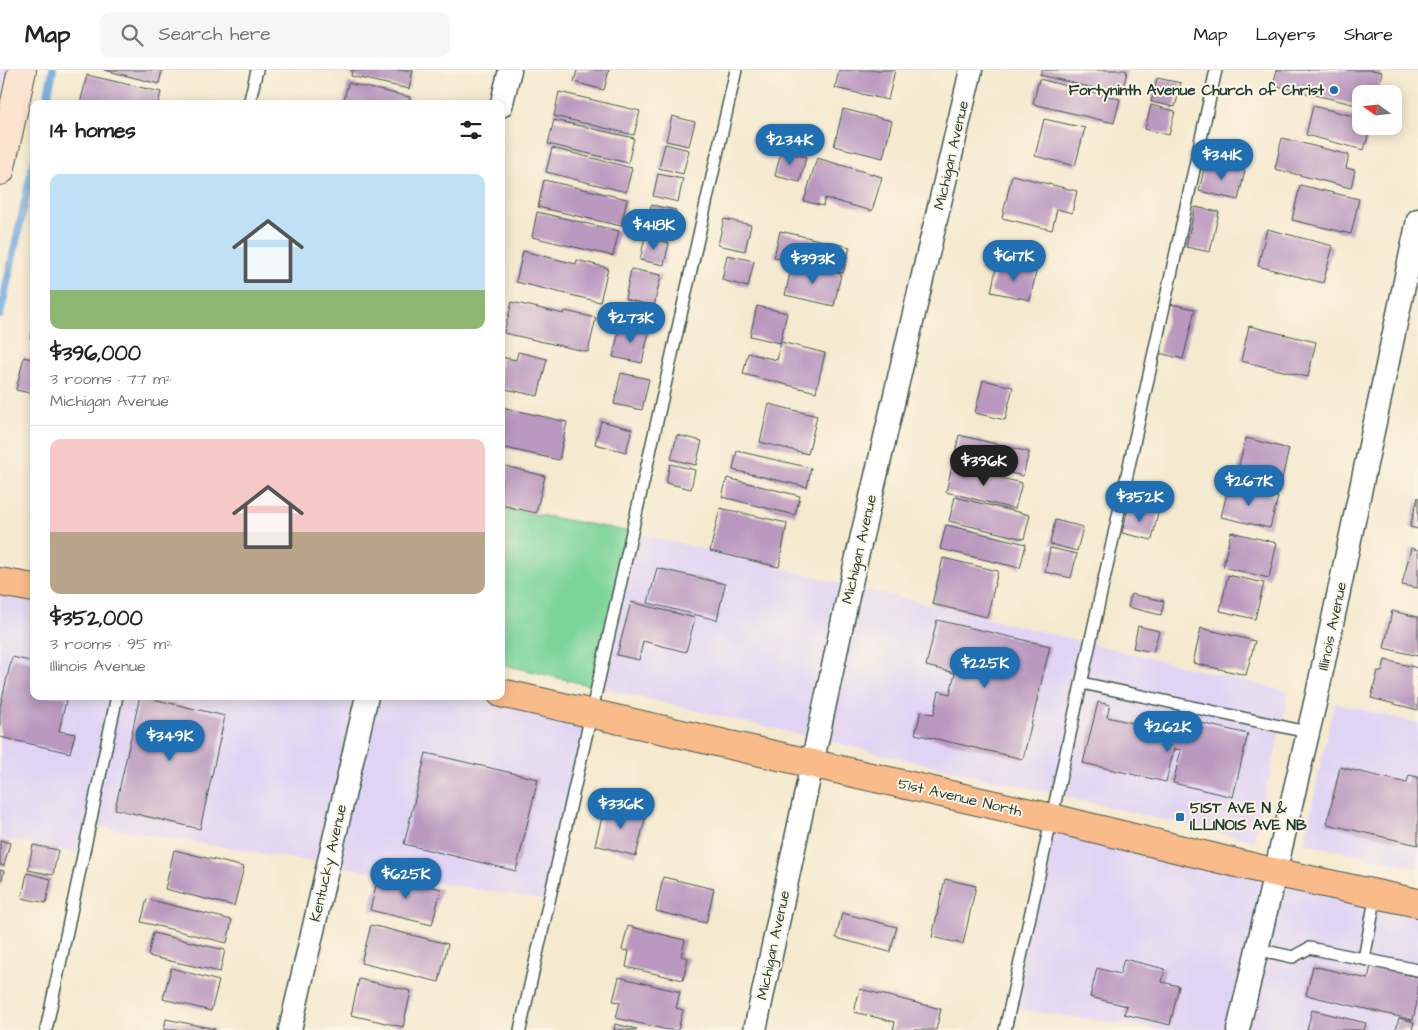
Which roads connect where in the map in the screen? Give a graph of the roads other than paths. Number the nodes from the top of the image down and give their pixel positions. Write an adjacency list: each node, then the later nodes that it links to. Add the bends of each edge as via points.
1 (22, 70): 9 (street)
2 (257, 70): 7 (lane)
3 (510, 70): 8 (street)
4 (736, 70): 17 (lane)
5 (971, 70): 19 (street, Michigan Avenue)
6 (1216, 70): 13 (lane)
7 (250, 100)
8 (502, 100)
9 (0, 171)
10 (1418, 220): 18 (street, Illinois Avenue)
11 (0, 582): 12 (main road)
12 (30, 587)
13 (1082, 683): 18 (lane); 20 (lane)
14 (505, 694): 17 (main road, 51st Avenue North)
15 (116, 700): 27 (lane)
16 (366, 700): 28 (street, Kentucky Avenue)
17 (590, 712): 19 (main road, 51st Avenue North); 29 (lane)
18 (1307, 732): 21 (street, Illinois Avenue)
19 (811, 762): 20 (main road, 51st Avenue North); 30 (street, Michigan Avenue)
20 (1052, 818): 21 (main road, 51st Avenue North); 31 (lane)
21 (1273, 872): 22 (main road, 51st Avenue North); 24 (street, Illinois Avenue)
22 (1376, 894): 23 (main road, 51st Avenue North); 25 (lane)
23 (1418, 903)
24 (1256, 949): 25 (lane, via 1294,957 1309,948); 32 (street, Illinois Avenue)
25 (1364, 959): 26 (lane)
26 (1418, 970)
27 (46, 1030)
28 (290, 1030)
29 (520, 1030)
30 (755, 1030)
31 (1006, 1030)
32 (1238, 1030)

